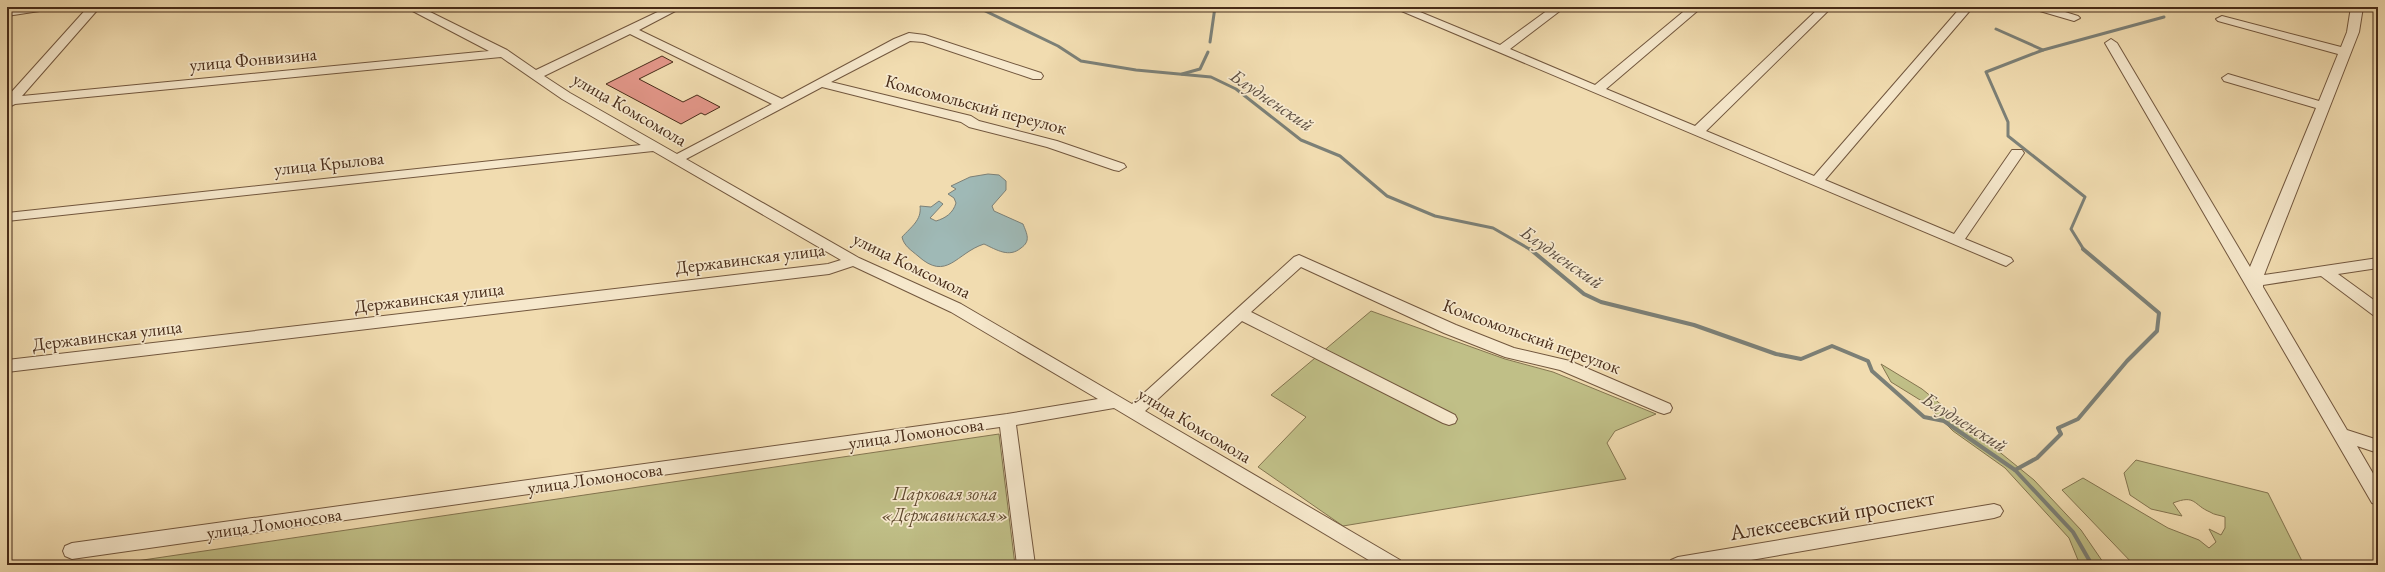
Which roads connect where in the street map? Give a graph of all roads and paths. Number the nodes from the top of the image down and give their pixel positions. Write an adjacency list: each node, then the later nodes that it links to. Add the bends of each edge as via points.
1 (46, 7): 13 (street)
2 (94, 7): 27 (street)
3 (411, 7): 21 (street, улица Комсомола)
4 (677, 7): 17 (street)
5 (1398, 7): 14 (street)
6 (1431, 7): 14 (street)
7 (1559, 7): 19 (street)
8 (1696, 7): 26 (street)
9 (1826, 7): 30 (street)
10 (1967, 7): 35 (street)
11 (2037, 7): 15 (street)
12 (2357, 7): 20 (street, via 2353,32)
13 (7, 13)
14 (1418, 15): 19 (street)
15 (2074, 18)
16 (2222, 19): 20 (street)
17 (630, 30): 22 (street); 28 (street)
18 (2110, 43): 42 (street)
19 (1501, 50): 26 (street)
20 (2345, 52): 29 (street)
21 (503, 53): 22 (street, улица Комсомола); 27 (street, улица Фонвизина)
22 (536, 75): 31 (street, улица Комсомола, via 566,96)
23 (1038, 76): 25 (street, Комсомольский переулок, via 925,39 909,37)
24 (2228, 78): 29 (street)
25 (820, 83): 28 (street, Комсомольский переулок); 34 (street, Комсомольский переулок, via 966,119 974,124 1052,144)
26 (1597, 90): 30 (street)
27 (8, 102)
28 (782, 104): 33 (street, Комсомольский переулок)
29 (2323, 106): 42 (street, via 2257,269)
30 (1697, 132): 35 (street)
31 (656, 147): 33 (street, улица Комсомола); 36 (street, улица Крылова)
32 (2017, 153): 37 (street)
33 (677, 159): 38 (street, улица Комсомола)
34 (1119, 167)
35 (1816, 182): 37 (street)
36 (7, 217)
37 (1957, 240): 39 (street)
38 (854, 261): 45 (street, Державинская улица, via 829,269); 46 (street, улица Комсомола, via 956,308)
39 (2006, 261)
40 (2378, 263): 41 (street)
41 (2324, 271): 42 (street); 43 (street)
42 (2255, 284): 51 (street)
43 (2378, 311)
44 (1240, 313): 47 (street, Комсомольский переулок, via 1299,260 1450,329 1511,353 1564,365); 48 (street); 49 (street)
45 (7, 366)
46 (1116, 402): 48 (street, улица Комсомола); 50 (street, улица Ломоносова)
47 (1664, 408)
48 (1134, 411): 57 (street, улица Комсомола)
49 (1450, 419)
50 (1007, 420): 55 (street, улица Ломоносова); 56 (street)
51 (2342, 435): 52 (street); 53 (street)
52 (2378, 447)
53 (2378, 498)
54 (1994, 511): 58 (street, Алексеевский проспект)
55 (72, 551)
56 (1026, 565)
57 (1393, 565)
58 (1678, 565)

